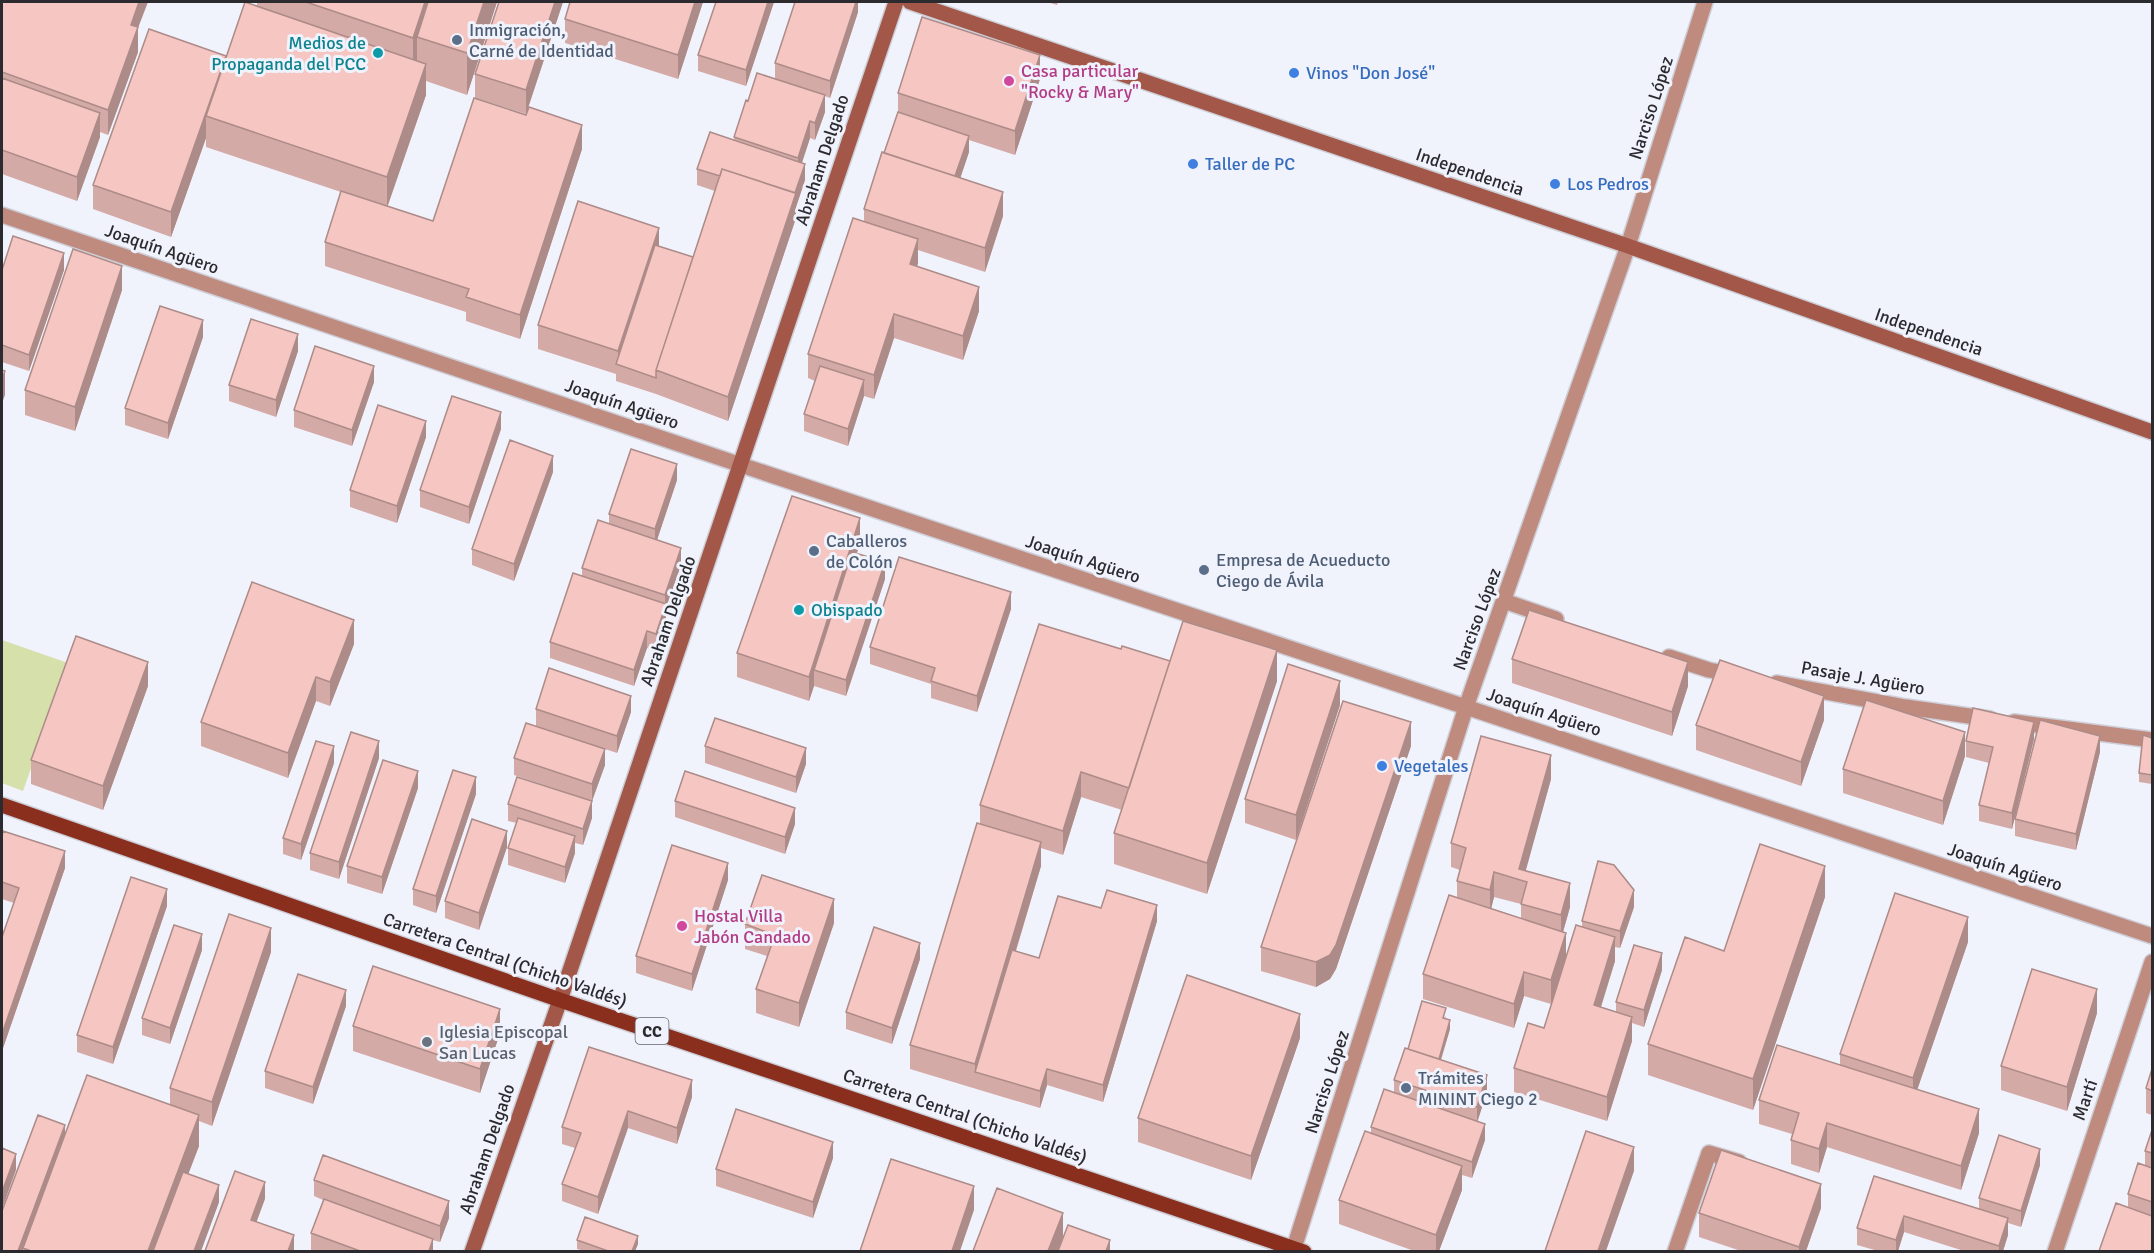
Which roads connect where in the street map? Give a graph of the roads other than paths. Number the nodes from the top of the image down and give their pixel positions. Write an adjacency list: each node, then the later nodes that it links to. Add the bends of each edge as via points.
1 (896, 2): 7 (main road, Abraham Delgado)
2 (910, 2): 5 (main road, Independencia)
3 (1705, 2): 5 (street, Narciso López)
4 (2, 215): 7 (street, Joaquín Agüero)
5 (1628, 246): 6 (main road, Independencia); 8 (street, Narciso López)
6 (2152, 432)
7 (741, 465): 11 (street, Joaquín Agüero); 16 (main road, Abraham Delgado)
8 (1504, 601): 9 (street); 11 (street, Narciso López)
9 (1572, 624)
10 (1652, 651): 12 (street, Pasaje J. Agüero, via 1709,670 1906,707)
11 (1466, 707): 14 (street, Joaquín Agüero); 18 (street, Narciso López)
12 (2152, 740)
13 (2, 805): 16 (main road, Carretera Central (Chicho Valdés) / CC)
14 (2152, 936)
15 (2152, 962): 21 (street, Martí)
16 (560, 1000): 18 (main road, Carretera Central (Chicho Valdés) / CC); 19 (main road, Abraham Delgado)
17 (1751, 1166): 20 (street, via 1709,1153)
18 (1297, 1250)
19 (472, 1251)
20 (1675, 1251)
21 (2055, 1251)

